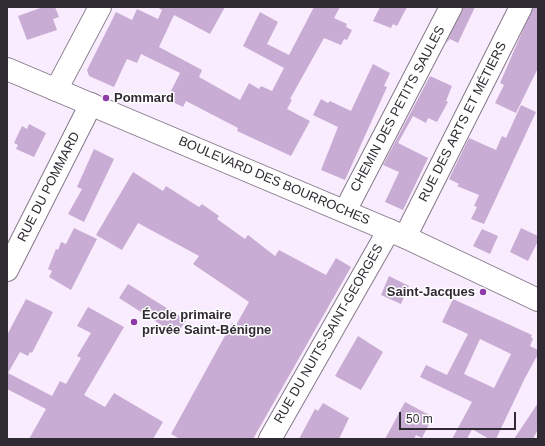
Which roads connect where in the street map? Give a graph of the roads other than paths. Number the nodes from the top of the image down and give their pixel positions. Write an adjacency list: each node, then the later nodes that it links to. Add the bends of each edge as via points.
1 (100, 7): 5 (street)
2 (451, 7): 7 (street, CHEMIN DES PETITS SAULES)
3 (521, 7): 8 (street, RUE DES ARTS ET MÉTIERS)
4 (7, 69): 5 (street, BOULEVARD DES BOURROCHES)
5 (56, 90): 6 (street, BOULEVARD DES BOURROCHES)
6 (91, 104): 7 (street, BOULEVARD DES BOURROCHES); 9 (street, RUE DU POMMARD)
7 (345, 211): 8 (street, BOULEVARD DES BOURROCHES)
8 (397, 233): 10 (street, BOULEVARD DES BOURROCHES); 11 (street, RUE DU NUITS-SAINT-GEORGES)
9 (7, 270)
10 (538, 300)
11 (270, 439)

